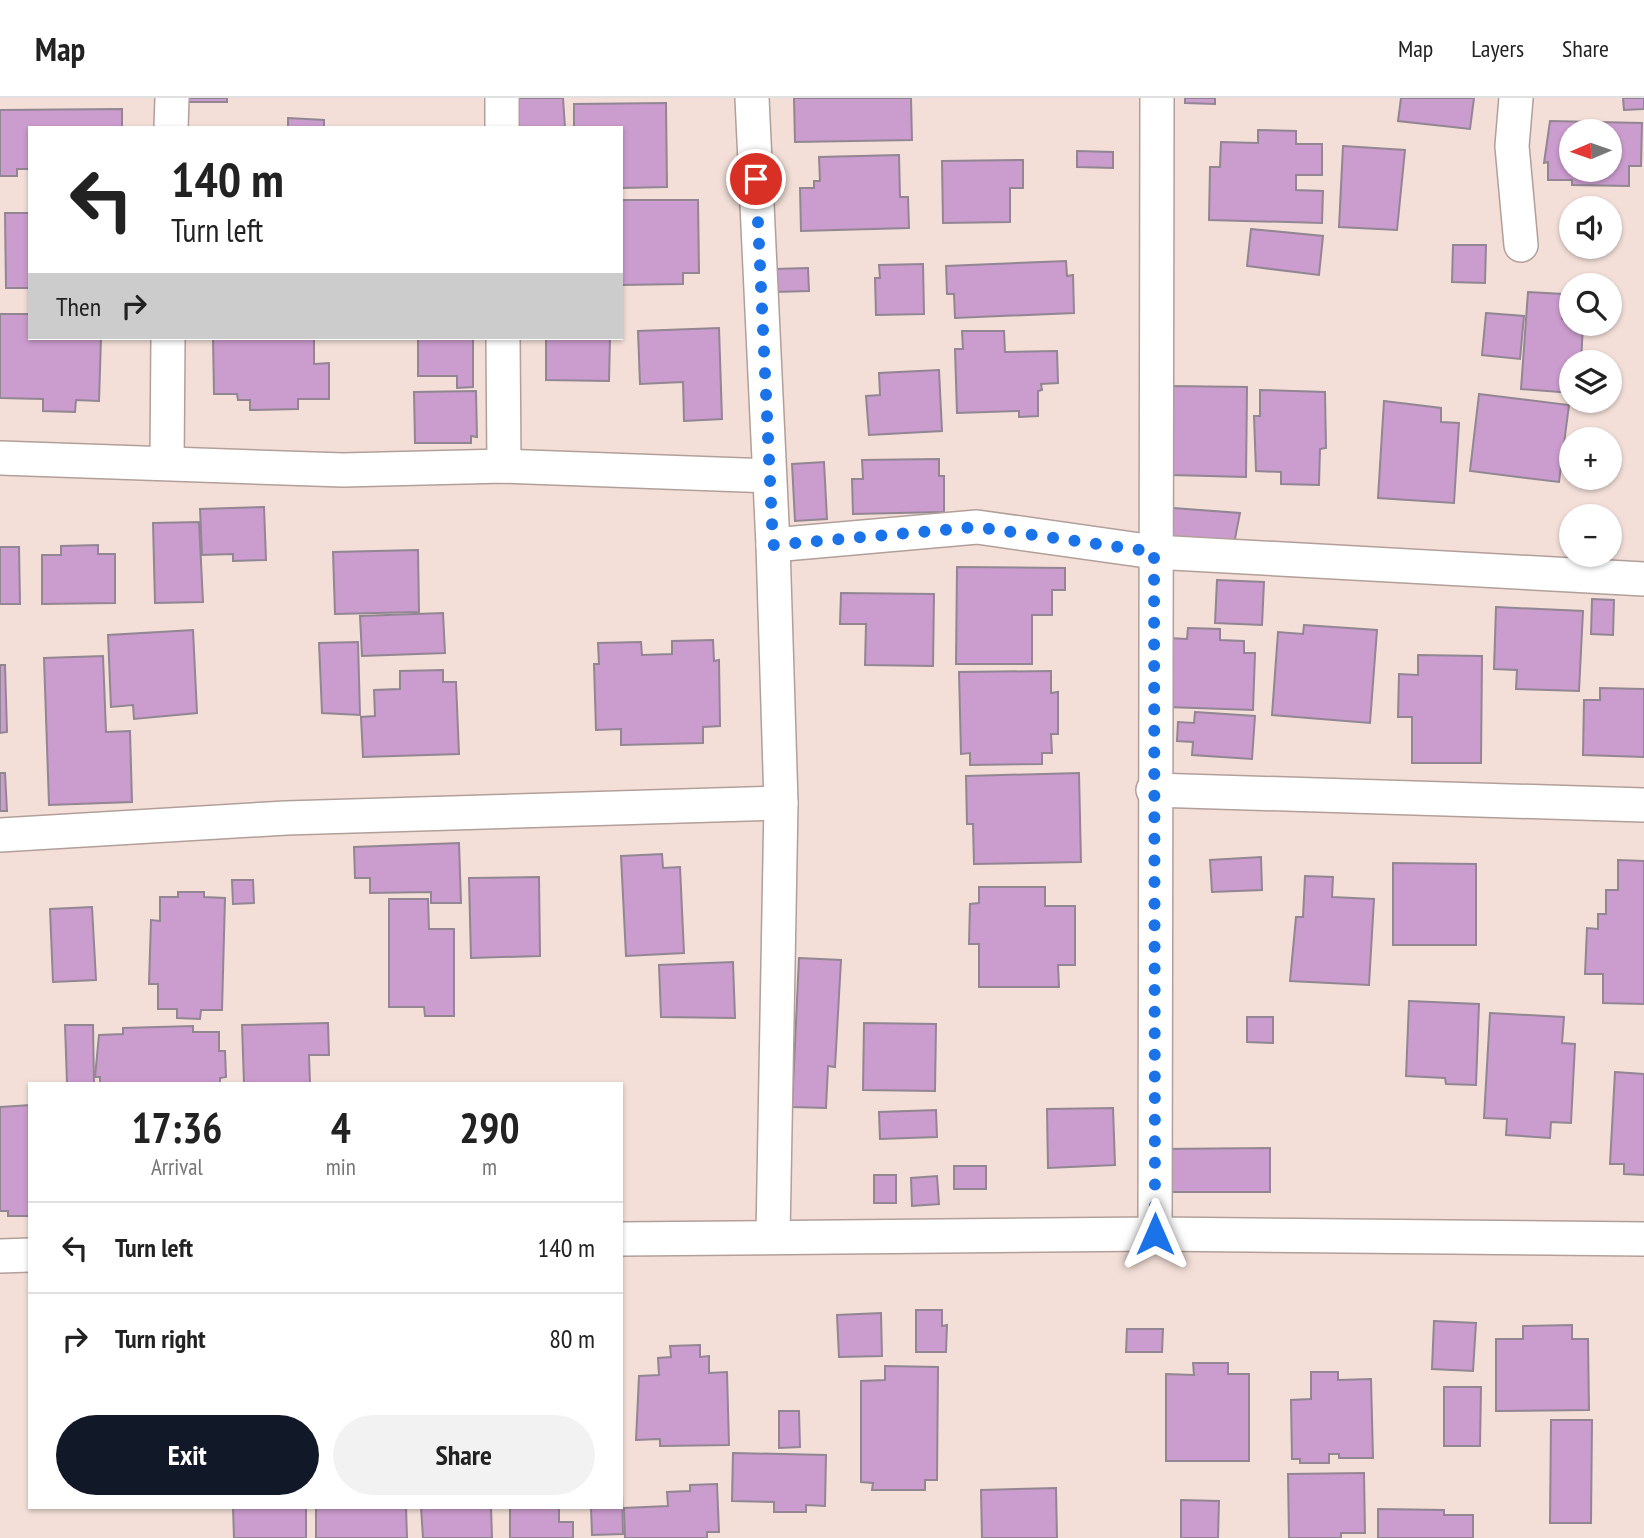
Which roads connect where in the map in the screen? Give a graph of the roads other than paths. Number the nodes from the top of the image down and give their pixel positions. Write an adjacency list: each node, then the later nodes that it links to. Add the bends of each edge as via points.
1 (172, 98): 6 (street)
2 (502, 98): 7 (street)
3 (752, 98): 14 (street)
4 (1157, 98): 16 (street)
5 (1516, 98): 8 (street, via 1512,146)
6 (171, 126)
7 (502, 126)
8 (1521, 245)
9 (168, 340): 12 (street)
10 (503, 340): 13 (street)
11 (0, 458): 12 (street)
12 (167, 463): 13 (street, via 343,470)
13 (504, 467): 14 (street)
14 (769, 476): 15 (street)
15 (773, 545): 16 (street, via 977,527); 19 (street)
16 (1154, 552): 17 (street); 18 (street)
17 (1644, 579)
18 (1153, 790): 20 (street); 22 (street)
19 (781, 803): 21 (street, via 286,818); 23 (street)
20 (1644, 805)
21 (0, 835)
22 (1155, 1234): 23 (street); 25 (street)
23 (773, 1236): 24 (street)
24 (623, 1239)
25 (1644, 1239)
26 (28, 1255): 27 (street)
27 (0, 1256)

